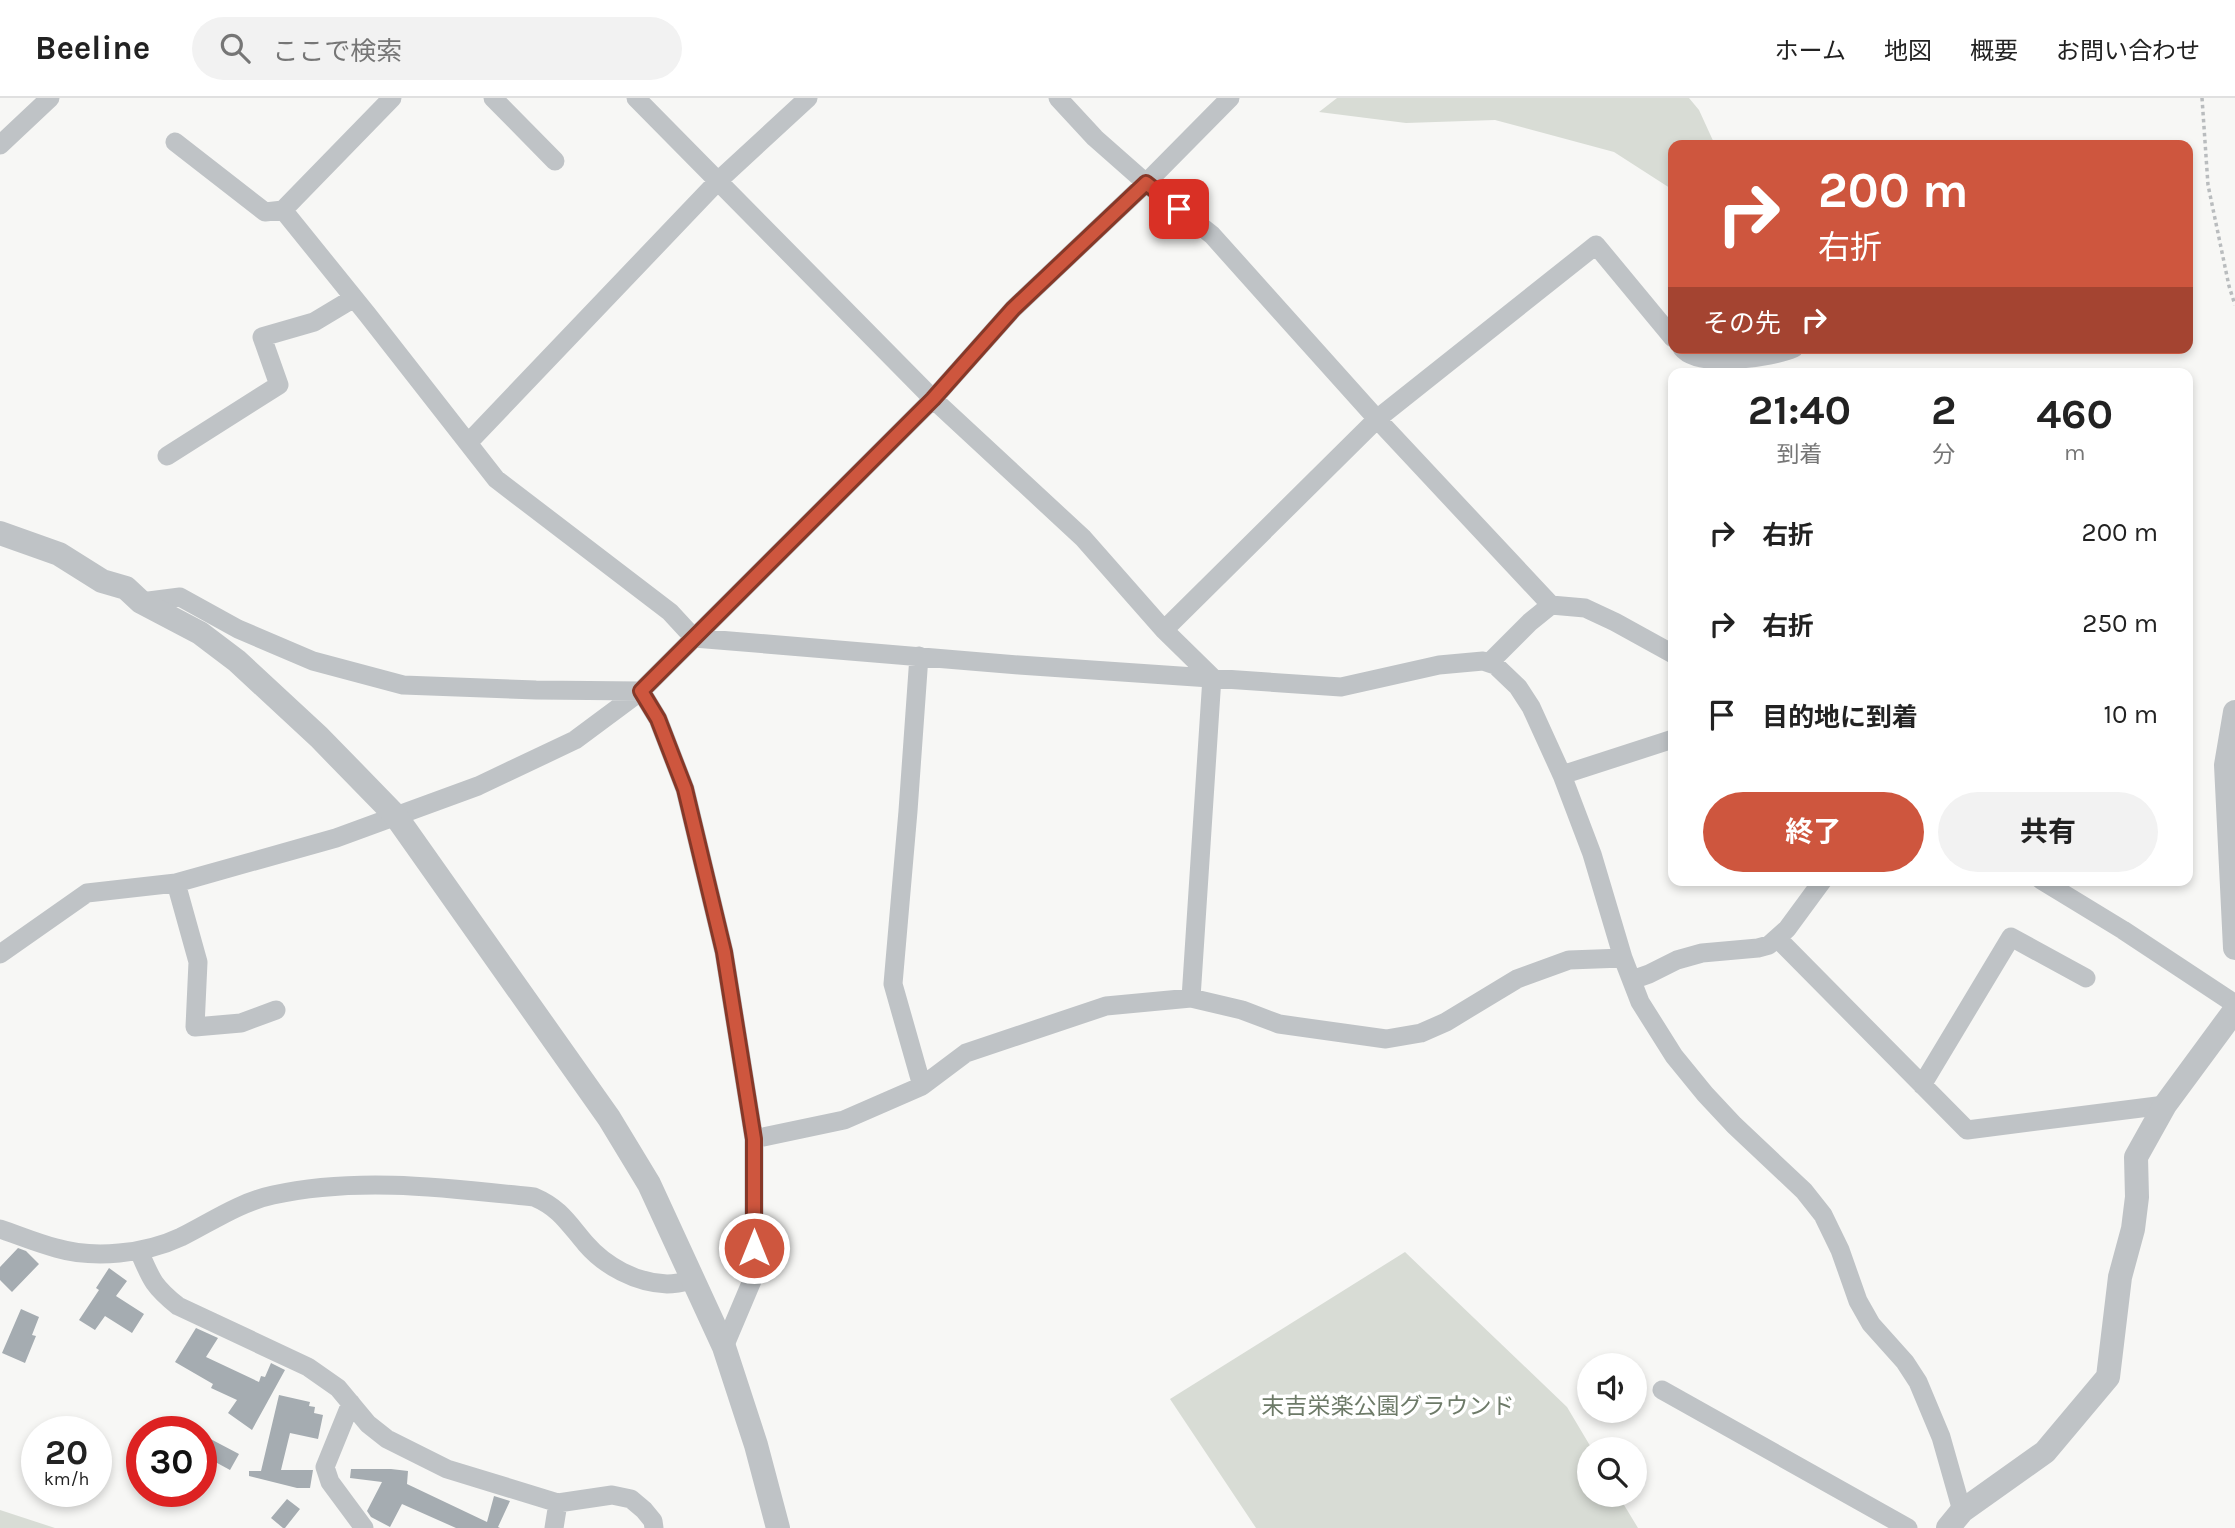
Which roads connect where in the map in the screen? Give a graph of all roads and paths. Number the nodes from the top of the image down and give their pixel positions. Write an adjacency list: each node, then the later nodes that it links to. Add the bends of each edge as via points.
1 (392, 98): 14 (street)
2 (493, 98): 11 (street)
3 (636, 98): 12 (street)
4 (808, 98): 12 (street)
5 (1058, 98): 13 (street)
6 (1230, 98): 13 (street)
7 (2202, 98): 16 (path, via 2208,185)
8 (39, 102): 10 (street)
9 (175, 142): 14 (street, via 265,212)
10 (0, 145)
11 (555, 161)
12 (718, 181): 20 (street); 22 (street)
13 (1146, 183): 20 (street, via 1013,309); 21 (street, via 1212,235)
14 (283, 211): 15 (street)
15 (354, 299): 22 (street); 23 (street, via 314,322 262,337 279,385)
16 (2235, 305)
17 (1668, 332): 21 (street, via 1596,245)
18 (1686, 354): 19 (street, via 1725,361)
19 (1776, 354)
20 (933, 399): 27 (street, via 1083,538); 28 (street)
21 (1377, 419): 26 (street); 27 (street)
22 (468, 443): 28 (street, via 496,479 670,612)
23 (167, 457)
24 (0, 533): 25 (street, via 59,554 102,581 126,588)
25 (141, 602): 33 (street, via 180,597 238,629 313,661 403,685); 37 (street, via 200,633 237,661)
26 (1551, 606): 29 (street, via 1586,608); 31 (street)
27 (1164, 630): 32 (street)
28 (694, 638): 30 (street); 33 (street)
29 (1668, 651)
30 (919, 656): 32 (street); 52 (street, via 893,984)
31 (1490, 662): 32 (street, via 1438,666 1341,687); 36 (street, via 1503,670 1531,707)
32 (1212, 677): 47 (street)
33 (641, 691): 37 (street, via 575,740 478,786); 54 (street, via 658,719 685,789 724,952)
34 (2235, 712): 42 (street, via 2226,765)
35 (1668, 741): 36 (street)
36 (1562, 775): 44 (street)
37 (395, 815): 38 (street, via 336,838); 57 (street, via 609,1118 649,1184)
38 (176, 883): 43 (street, via 87,893); 49 (street, via 198,961 195,1027 241,1023)
39 (1818, 886): 41 (street)
40 (2051, 886): 48 (street)
41 (1778, 939): 46 (street, via 1758,948 1677,960); 51 (street)
42 (2235, 948)
43 (0, 954)
44 (1623, 958): 46 (street); 47 (street, via 1569,960 1517,979 1420,1033 1386,1040 1279,1024)
45 (2086, 978): 51 (street, via 2011,937)
46 (1632, 980): 62 (street, via 1655,1028 1705,1094 1823,1215 1864,1313 1919,1382 1941,1437)
47 (1191, 998): 52 (street, via 1106,1006 966,1053)
48 (2235, 1004)
49 (276, 1010)
50 (2235, 1010): 53 (street)
51 (1923, 1085): 53 (street, via 1967,1130)
52 (922, 1086): 54 (street, via 844,1120)
53 (2165, 1105): 62 (street, via 2136,1157 2135,1218 2120,1277 2108,1377 2045,1452)
54 (754, 1139): 58 (street, via 754,1276)
55 (0, 1229): 56 (street, via 57,1249)
56 (139, 1251): 57 (street, via 179,1238 271,1195 331,1185 390,1185 534,1197 561,1213 596,1255 635,1278 667,1284); 60 (street, via 160,1292 178,1306 308,1367)
57 (694, 1280): 58 (street)
58 (724, 1347): 66 (street)
59 (1662, 1390): 67 (street)
60 (351, 1403): 61 (street, via 387,1439 437,1464); 63 (street, via 325,1467 330,1482)
61 (558, 1503): 64 (street); 65 (street, via 612,1495 631,1499 653,1521)
62 (1962, 1522)
63 (364, 1528)
64 (554, 1528)
65 (654, 1528)
66 (778, 1528)
67 (1908, 1528)

